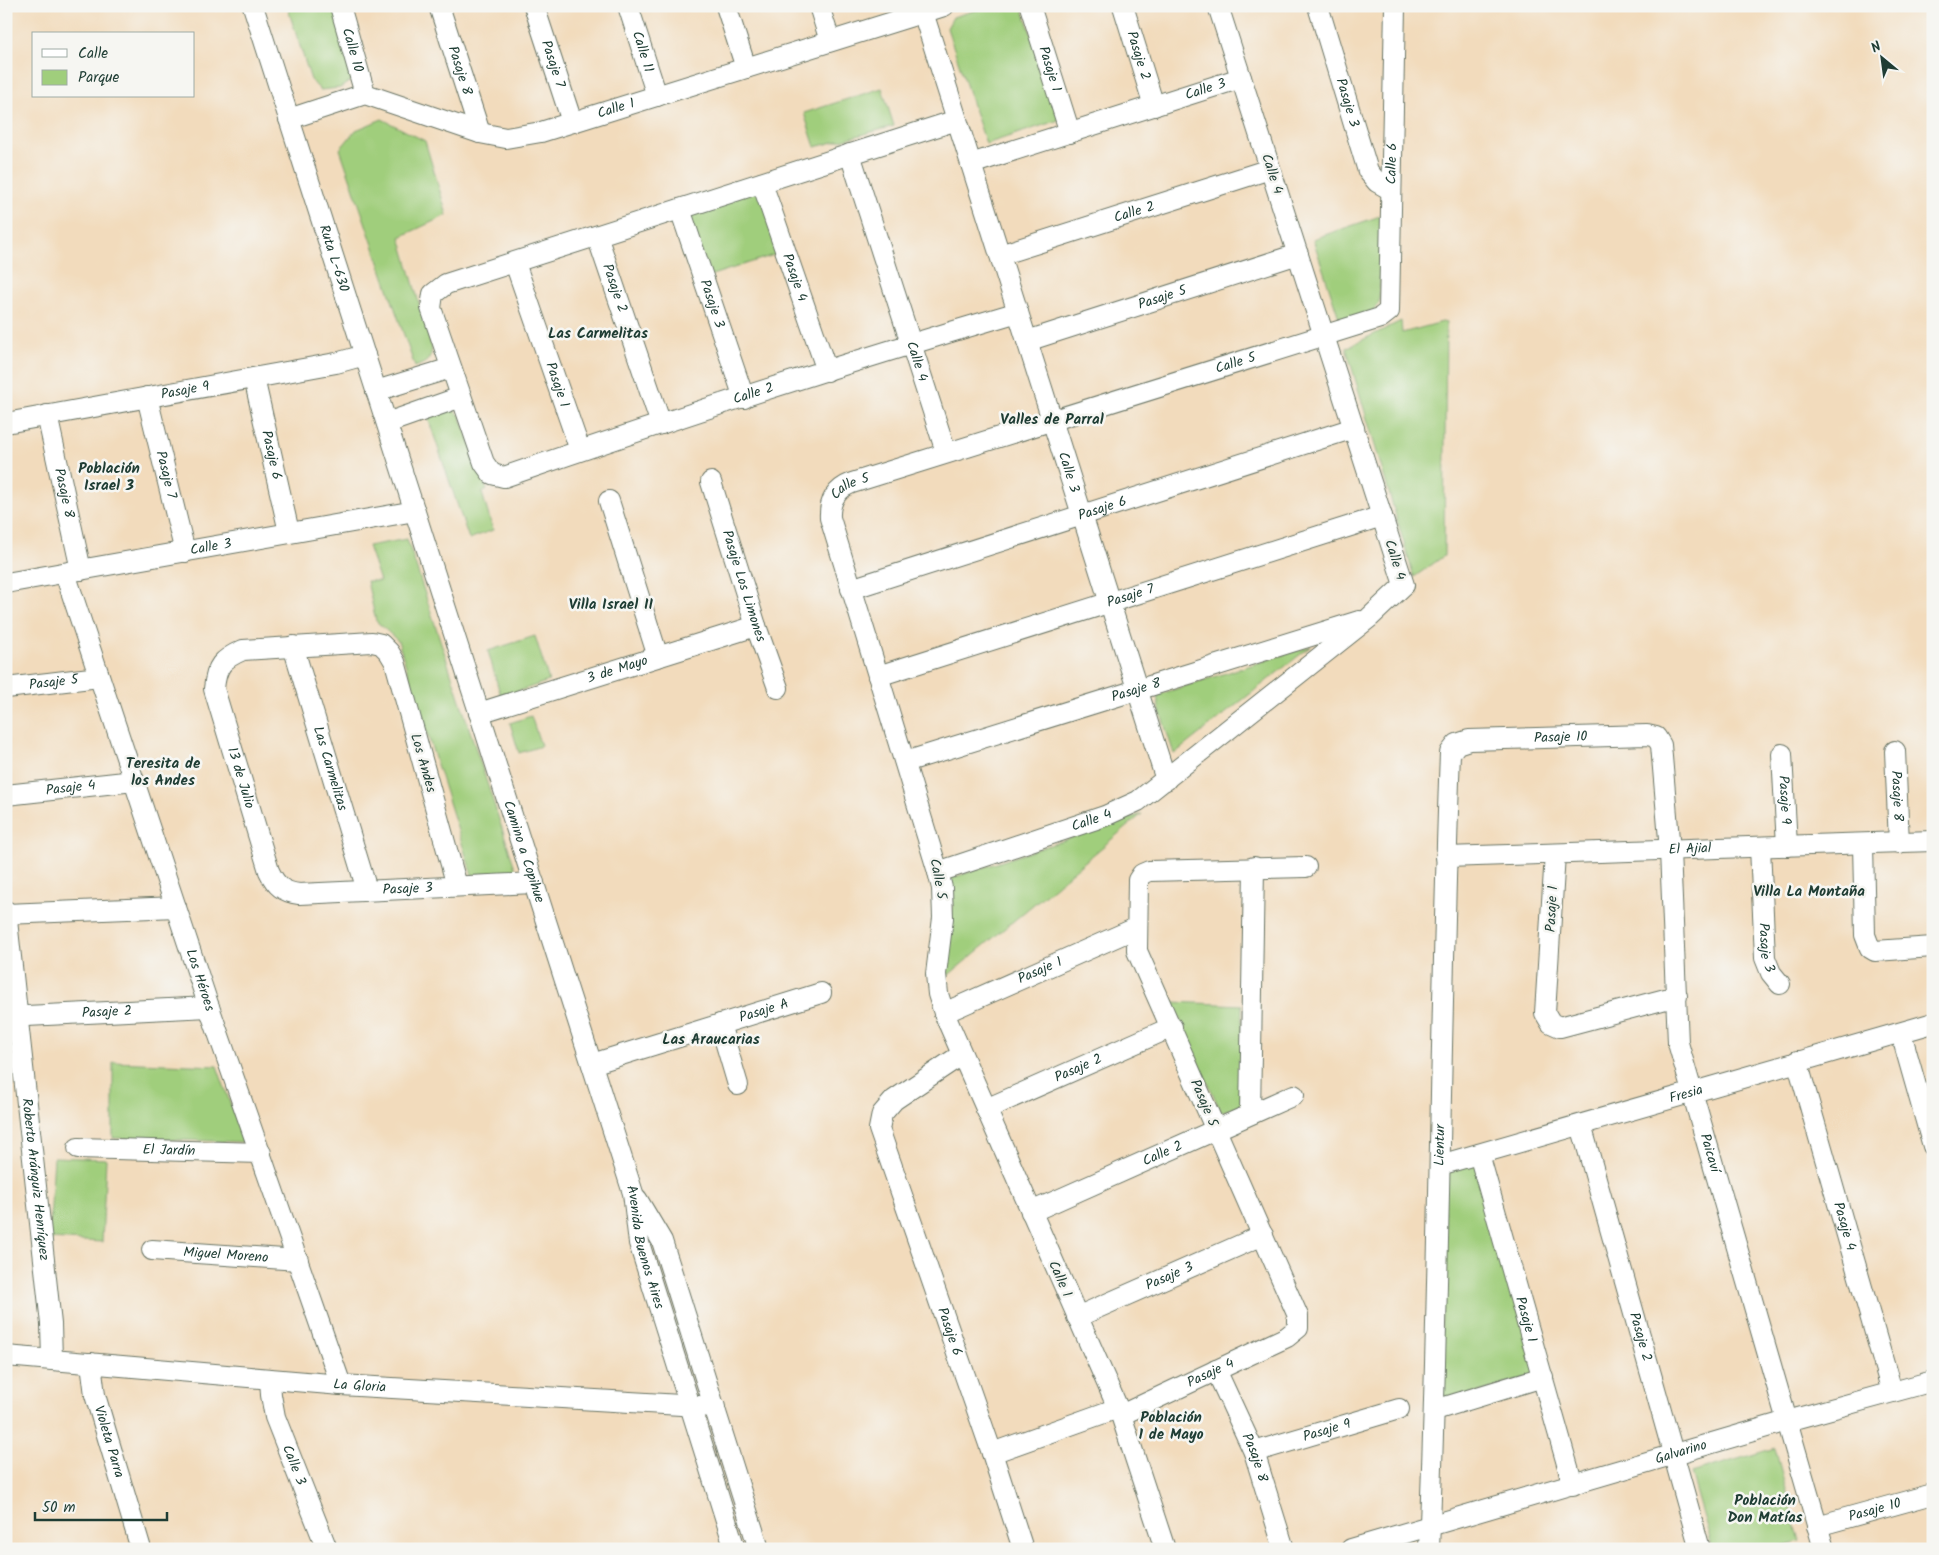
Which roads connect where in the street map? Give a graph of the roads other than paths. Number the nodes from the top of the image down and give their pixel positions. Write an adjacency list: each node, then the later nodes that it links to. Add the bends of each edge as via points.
1 (253, 6): 21 (street, Ruta L-630)
2 (340, 6): 18 (street, Calle 10)
3 (439, 6): 24 (street, Pasaje 8)
4 (534, 6): 23 (street, Pasaje 7)
5 (628, 6): 19 (street, Calle 11)
6 (726, 6): 16 (street)
7 (819, 6): 15 (street)
8 (944, 6): 14 (street, Calle 1)
9 (1030, 6): 25 (street, Pasaje 1)
10 (1123, 6): 20 (street, Pasaje 2)
11 (1218, 6): 17 (street, Calle 4)
12 (1318, 6): 30 (street, Pasaje 3, via 1368,171 1377,182)
13 (1395, 6): 30 (street, Calle 6)
14 (922, 10): 15 (street, Calle 1); 22 (street, Calle 3)
15 (830, 42): 16 (street, Calle 1)
16 (746, 68): 19 (street, Calle 1)
17 (1242, 78): 20 (street, Calle 3); 28 (street, Calle 4)
18 (365, 94): 21 (street); 24 (street, Calle 1)
19 (657, 96): 23 (street, Calle 1)
20 (1154, 106): 25 (street, Calle 3)
21 (289, 119): 41 (street, Ruta L-630)
22 (957, 120): 26 (street); 27 (street, Calle 3)
23 (572, 122): 24 (street, Calle 1, via 506,138)
24 (480, 133)
25 (1070, 133): 27 (street, Calle 3)
26 (850, 154): 29 (street); 40 (street, Calle 4)
27 (971, 164): 34 (street, Calle 3)
28 (1270, 169): 33 (street, Calle 4); 34 (street, Calle 2)
29 (762, 183): 31 (street); 43 (street, Pasaje 4)
30 (1391, 190): 37 (street, Calle 6, via 1389,311)
31 (680, 209): 32 (street); 48 (street, Pasaje 3)
32 (597, 236): 35 (street); 53 (street, Pasaje 2)
33 (1298, 254): 38 (street, Calle 4); 39 (street, Pasaje 5)
34 (1000, 255): 36 (street, Calle 3)
35 (515, 263): 42 (street, via 446,284 433,294 431,308); 55 (street, Pasaje 1)
36 (1018, 312): 39 (street, Calle 3); 40 (street, Calle 2)
37 (1380, 318): 38 (street, Calle 5)
38 (1324, 336): 50 (street, Calle 5); 54 (street, Calle 4)
39 (1027, 341): 50 (street, Calle 3)
40 (912, 343): 43 (street, Calle 2); 56 (street, Calle 4)
41 (365, 356): 44 (street, Pasaje 9); 45 (street, Ruta L-630)
42 (451, 368): 45 (street); 47 (street)
43 (827, 371): 48 (street, Calle 2)
44 (254, 378): 46 (street, Pasaje 9); 62 (street, Pasaje 6)
45 (376, 391): 52 (street, Ruta L-630)
46 (147, 397): 49 (street, Pasaje 9); 63 (street, Pasaje 7)
47 (461, 397): 52 (street); 55 (street, Calle 2, via 484,464 492,474 504,477)
48 (744, 398): 53 (street, Calle 2)
49 (47, 415): 51 (street, Pasaje 9); 64 (street, Pasaje 8)
50 (1052, 420): 56 (street, Calle 5); 60 (street, Calle 3)
51 (6, 422)
52 (387, 423): 59 (street, Ruta L-630)
53 (661, 424): 55 (street, Calle 2)
54 (1354, 428): 60 (street, Pasaje 6); 61 (street, Calle 4)
55 (580, 450)
56 (946, 452): 66 (street, Calle 5, via 852,483 834,496 830,518)
57 (711, 482): 69 (street, Pasaje Los Limones)
58 (610, 502): 71 (street)
59 (415, 511): 62 (street, Calle 3); 77 (street, Camino a Copihue)
60 (1082, 515): 66 (street, Pasaje 6); 67 (street, Calle 3)
61 (1382, 516): 67 (street, Pasaje 7); 68 (street, Calle 4, via 1404,585)
62 (289, 532): 63 (street, Calle 3)
63 (185, 552): 64 (street, Calle 3)
64 (73, 571): 65 (street, Calle 3); 72 (street, Los Héroes)
65 (6, 582)
66 (851, 588): 73 (street, Calle 5)
67 (1110, 602): 73 (street, Pasaje 7); 76 (street, Calle 3)
68 (1369, 618): 76 (street, Pasaje 8); 83 (street, Calle 4)
69 (756, 626): 71 (street, 3 de Mayo); 75 (street, Pasaje Los Limones)
70 (293, 646): 98 (street, Los Andes, via 360,642 381,644 389,652 395,662); 99 (street, 13 de Julio, via 243,650 230,656 216,673 214,689 269,871); 100 (street, Las Carmelitas)
71 (658, 657): 77 (street, 3 de Mayo)
72 (99, 676): 74 (street, Pasaje 5); 84 (street, Los Héroes)
73 (878, 676): 82 (street, Calle 5)
74 (6, 688)
75 (778, 688)
76 (1138, 690): 82 (street, Pasaje 8); 83 (street, Calle 3)
77 (480, 713): 97 (street, Camino a Copihue)
78 (1457, 744): 79 (street, Pasaje 10, via 1469,740 1647,735 1656,737); 93 (street, Lientur, via 1450,753)
79 (1661, 745): 91 (street, Paicaví)
80 (1894, 751): 87 (street, Pasaje 8)
81 (1782, 754): 89 (street, Pasaje 9)
82 (905, 762): 96 (street, Calle 5)
83 (1166, 780): 96 (street, Calle 4, via 1121,810)
84 (134, 781): 85 (street, Pasaje 4); 101 (street, Los Héroes)
85 (6, 795)
86 (1933, 841): 87 (street, El Ajial)
87 (1899, 842): 88 (street, El Ajial)
88 (1863, 844): 89 (street, El Ajial); 104 (street, via 1865,935 1870,948 1875,951)
89 (1787, 846): 90 (street, El Ajial)
90 (1760, 847): 91 (street, El Ajial); 105 (street, Pasaje 3, via 1765,958)
91 (1670, 850): 92 (street, El Ajial); 107 (street, Paicaví)
92 (1555, 854): 93 (street, El Ajial); 107 (street, Pasaje 1, via 1545,1013 1551,1023 1560,1027)
93 (1446, 857): 129 (street, Lientur)
94 (1254, 867): 95 (street); 103 (street, Pasaje 5, via 1149,871 1142,874 1138,880); 122 (street)
95 (1306, 867)
96 (938, 872): 109 (street, Calle 5, via 943,918 936,974)
97 (534, 883): 98 (street, Pasaje 3); 117 (street, Camino a Copihue)
98 (457, 886): 100 (street, Pasaje 3)
99 (281, 889): 100 (street, Pasaje 3, via 299,894)
100 (367, 890)
101 (176, 907): 102 (street); 108 (street, Los Héroes)
102 (6, 913): 110 (street, Roberto Aránguiz Henríquez)
103 (1136, 928): 109 (street, Pasaje 1); 113 (street, Pasaje 5, via 1137,951)
104 (1933, 947)
105 (1780, 984)
106 (822, 993): 112 (street, Pasaje A)
107 (1677, 996): 119 (street, Paicaví, via 1678,1043)
108 (209, 1007): 110 (street, Pasaje 2); 127 (street, Los Héroes)
109 (944, 1013): 115 (street, Calle 1)
110 (12, 1016): 138 (street, Roberto Aránguiz Henríquez, via 51,1324)
111 (1933, 1023): 114 (street, Fresia)
112 (720, 1024): 117 (street, Pasaje A); 118 (street)
113 (1172, 1027): 121 (street, Pasaje 2); 124 (street, Pasaje 5)
114 (1901, 1033): 116 (street, Fresia); 125 (street)
115 (962, 1055): 121 (street, Calle 1); 153 (street, Pasaje 6, via 894,1100 882,1114 879,1129)
116 (1797, 1061): 119 (street, Fresia); 145 (street, Pasaje 4)
117 (592, 1064): 130 (street, Camino a Copihue)
118 (738, 1085)
119 (1692, 1092): 123 (street, Fresia); 151 (street, Paicaví)
120 (1294, 1095): 122 (street, Calle 2)
121 (986, 1109): 131 (street, Calle 1)
122 (1250, 1114): 124 (street, Calle 2)
123 (1581, 1124): 128 (street, Fresia); 154 (street, Pasaje 2)
124 (1216, 1130): 131 (street, Calle 2); 132 (street, Pasaje 5)
125 (1933, 1146)
126 (78, 1148): 127 (street, El Jardín)
127 (261, 1153): 134 (street, Los Héroes)
128 (1479, 1154): 129 (street, Fresia); 141 (street, Pasaje 1)
129 (1440, 1165): 149 (street, Lientur)
130 (633, 1193): 146 (street, Avenida Buenos Aires, via 639,1244); 147 (street, Avenida Buenos Aires, via 662,1241)
131 (1031, 1212): 135 (street, Calle 1)
132 (1263, 1235): 135 (street, Pasaje 3); 136 (street, Pasaje 5, via 1298,1316)
133 (152, 1250): 134 (street, Miguel Moreno)
134 (298, 1260): 144 (street, Los Héroes)
135 (1077, 1317): 150 (street, Calle 1)
136 (1298, 1328): 140 (street, Pasaje 4, via 1288,1336)
137 (6, 1356): 138 (street, La Gloria)
138 (52, 1360): 139 (street, La Gloria)
139 (91, 1363): 142 (street, La Gloria); 159 (street, Violeta Parra, via 95,1395)
140 (1216, 1370): 150 (street, Pasaje 4); 152 (street, Pasaje 8)
141 (1543, 1377): 149 (street); 155 (street, Pasaje 1)
142 (270, 1379): 144 (street, La Gloria); 160 (street, Calle 3, via 275,1417)
143 (1933, 1381): 145 (street, Galvarino)
144 (341, 1385): 146 (street, La Gloria)
145 (1892, 1392): 151 (street, Galvarino)
146 (688, 1405): 147 (street, La Gloria); 161 (street, Avenida Buenos Aires)
147 (715, 1406): 162 (street, Avenida Buenos Aires)
148 (1399, 1409): 152 (street, Pasaje 9)
149 (1435, 1410): 157 (street, Lientur)
150 (1120, 1412): 153 (street, Pasaje 4); 164 (street, Calle 1)
151 (1787, 1421): 154 (street, Galvarino); 158 (street, Paicaví)
152 (1254, 1452): 165 (street, Pasaje 8)
153 (992, 1453): 163 (street, Pasaje 6)
154 (1674, 1455): 155 (street, Galvarino); 168 (street, Pasaje 2)
155 (1573, 1485): 157 (street, Galvarino)
156 (1933, 1494): 158 (street, Pasaje 10)
157 (1430, 1525): 166 (street); 167 (street, Lientur)
158 (1817, 1526): 169 (street, Paicaví)
159 (141, 1549)
160 (327, 1549)
161 (735, 1549)
162 (759, 1549)
163 (1023, 1549)
164 (1165, 1549)
165 (1284, 1549)
166 (1350, 1549)
167 (1429, 1549)
168 (1700, 1549)
169 (1824, 1549)

